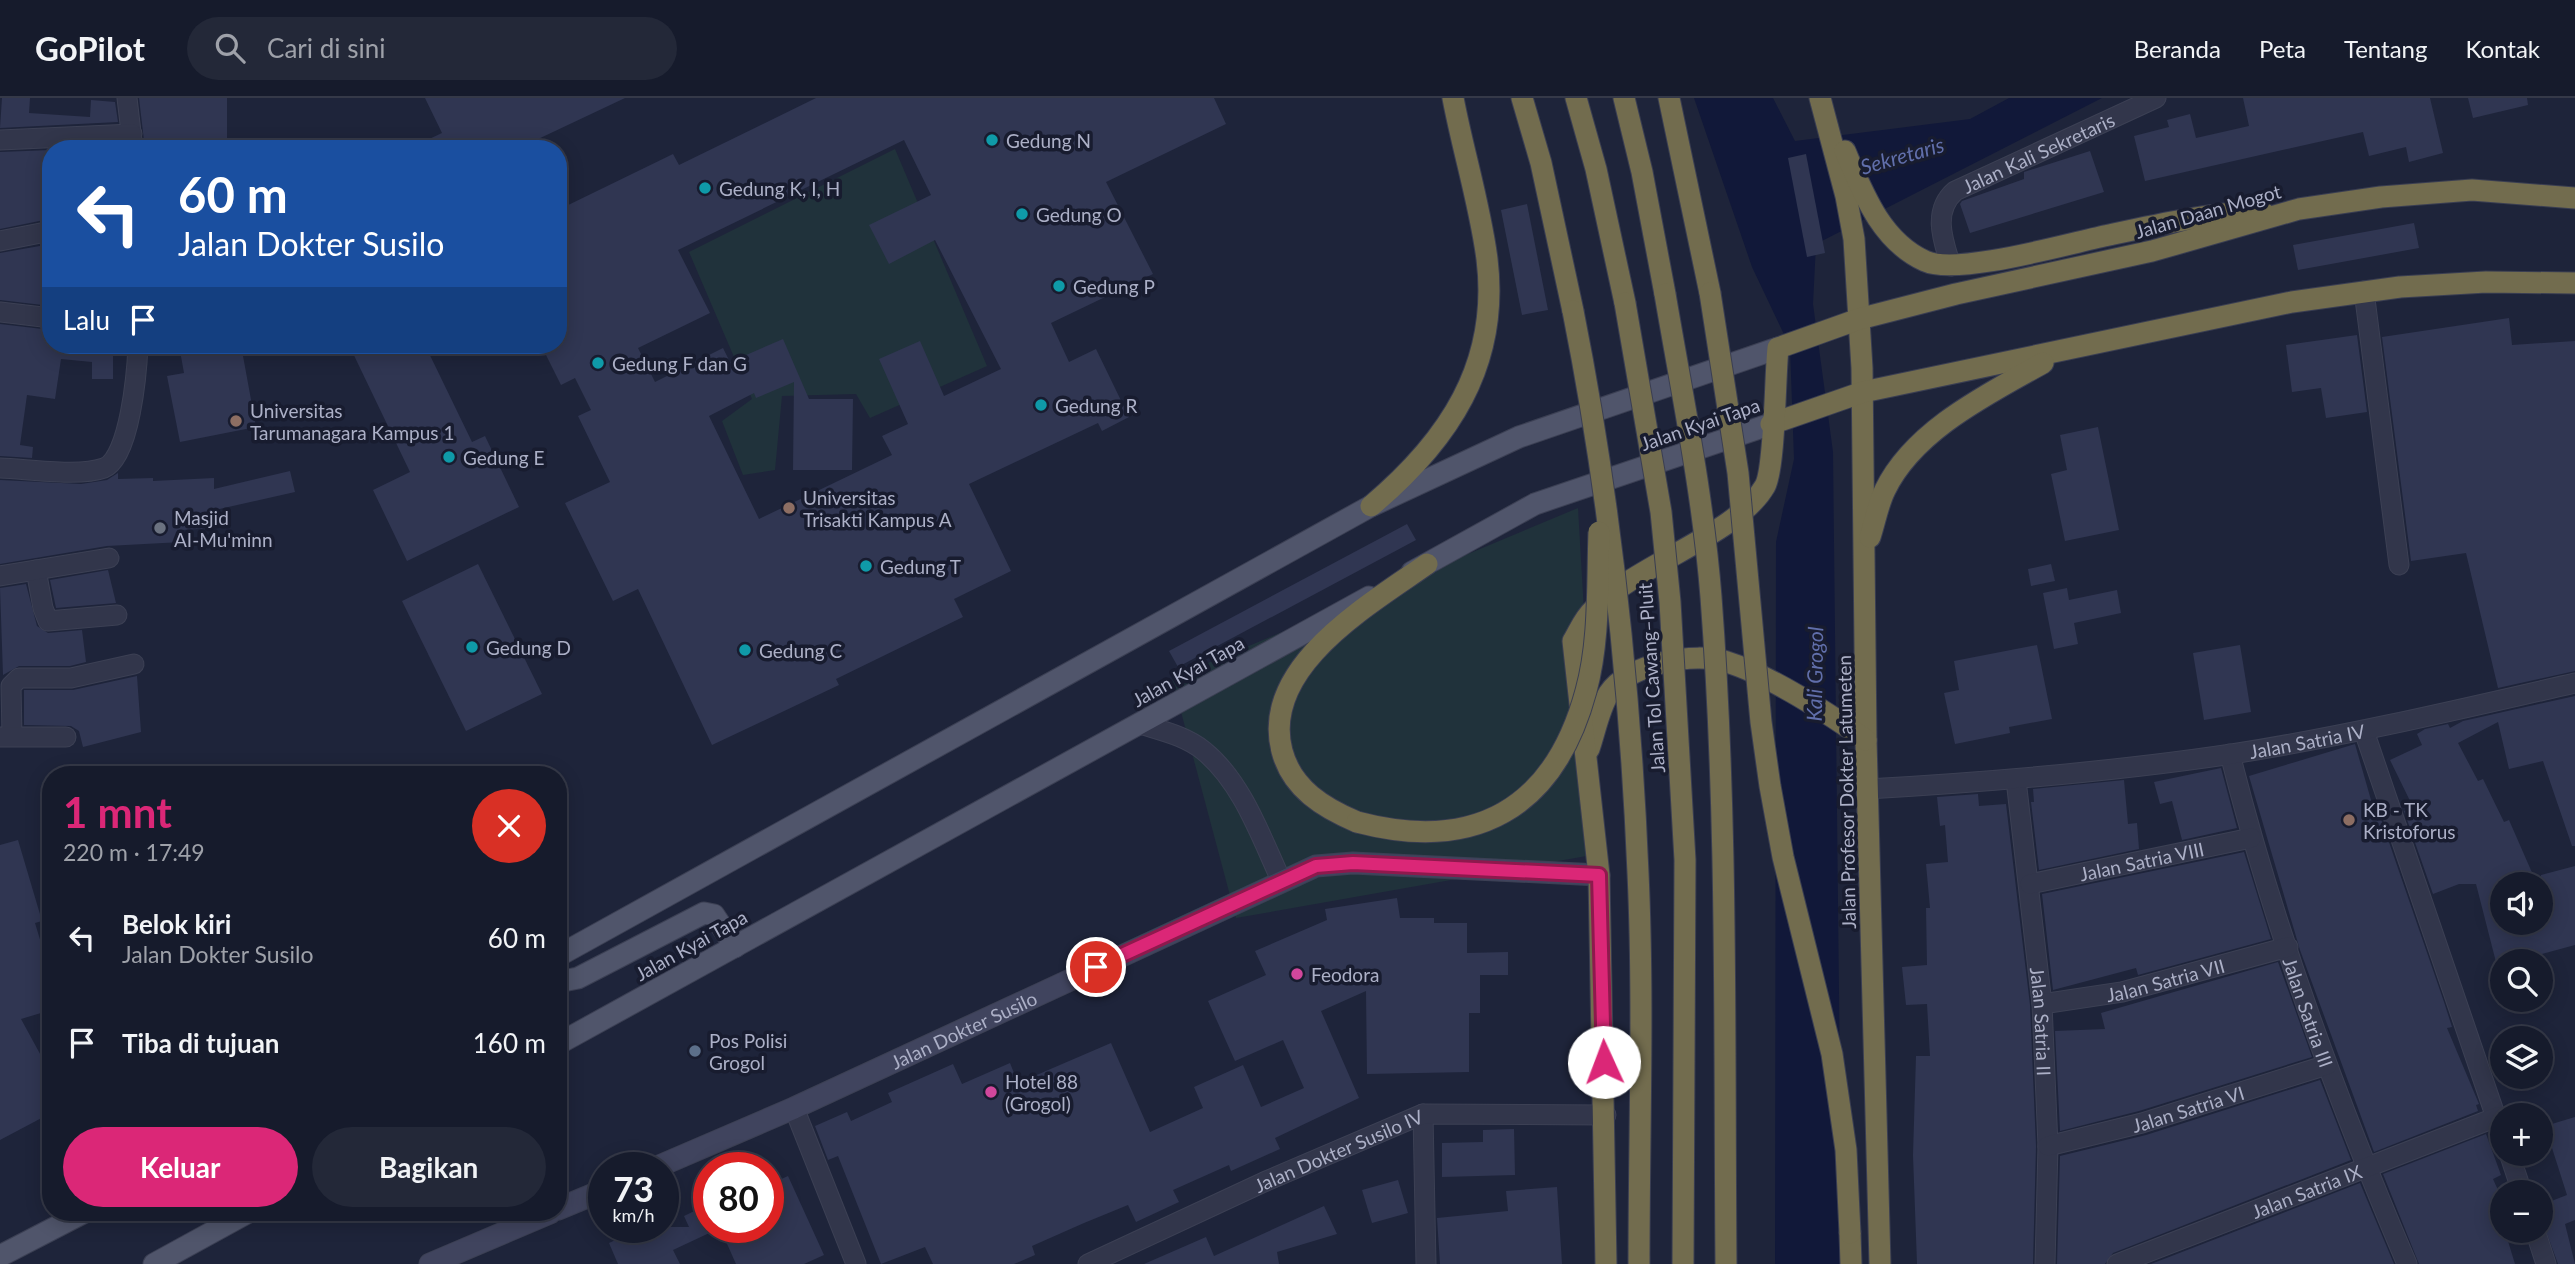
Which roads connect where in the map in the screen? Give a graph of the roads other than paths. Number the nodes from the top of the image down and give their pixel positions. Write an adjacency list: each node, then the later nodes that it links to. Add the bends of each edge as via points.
1 (127, 98): 10 (street)
2 (1453, 98): 30 (highway, via 1487,259 1488,323 1474,374 1449,425 1410,473)
3 (1522, 98): 29 (highway, bridge, via 1558,237)
4 (1576, 98): 82 (highway, Jalan Tol Cawang–Pluit, bridge, via 1636,354 1670,602 1685,860)
5 (1625, 98): 83 (highway, bridge, via 1663,284 1701,508 1711,597 1722,827)
6 (1669, 98): 84 (highway, bridge, via 1698,229 1738,473 1770,786 1832,1054 1846,1150)
7 (1820, 98): 9 (highway)
8 (2156, 98): 17 (street, Jalan Kali Sekretaris, via 1955,191 1942,209)
9 (1831, 127): 17 (highway, via 1878,219 1917,257); 22 (highway, Jalan Profesor Dokter Latumeten, via 1854,239)
10 (132, 140)
11 (0, 141): 12 (street)
12 (42, 141)
13 (2575, 198): 14 (highway, Jalan Daan Mogot, via 2472,190)
14 (2299, 209): 17 (highway, via 2220,213); 22 (highway, Jalan Daan Mogot, via 2152,251)
15 (42, 233): 16 (street)
16 (0, 241)
17 (1951, 266)
18 (2575, 283): 19 (highway, via 2486,282)
19 (2364, 291): 24 (highway); 34 (street)
20 (0, 312): 21 (street)
21 (42, 317)
22 (1859, 319): 23 (highway); 26 (highway, Jalan Profesor Dokter Latumeten)
23 (1782, 346): 27 (highway); 30 (main road, via 1519,437)
24 (2060, 353): 26 (highway); 31 (highway, via 1974,402 1920,442 1885,489)
25 (137, 354): 28 (street, via 129,411 116,458 106,467 86,471)
26 (1863, 392): 27 (highway, Jalan Kyai Tapa); 31 (highway, Jalan Profesor Dokter Latumeten)
27 (1777, 422): 33 (main road, Jalan Kyai Tapa, via 1535,505); 45 (highway, via 1766,485 1743,513 1641,572 1592,610 1573,641)
28 (0, 468)
29 (1601, 474): 33 (highway, bridge, via 1594,641 1587,689 1568,745 1541,784 1513,808 1485,823 1450,832 1413,833 1357,822 1314,799 1284,761 1278,717 1298,671 1339,629); 81 (highway, bridge, via 1622,633 1638,874)
30 (1371, 506): 55 (main road)
31 (1864, 556): 44 (highway, Jalan Profesor Dokter Latumeten)
32 (109, 558): 35 (street)
33 (1427, 564): 40 (main road, Jalan Kyai Tapa)
34 (2399, 565)
35 (36, 570): 36 (street); 37 (street, via 48,621)
36 (0, 576)
37 (117, 615)
38 (134, 664): 42 (street, via 71,677 19,678 11,686)
39 (2575, 683): 41 (street)
40 (1140, 724): 51 (street, via 1182,737 1205,751 1246,806); 53 (main road, Jalan Kyai Tapa)
41 (2364, 731): 46 (street, Jalan Satria IV); 60 (street, Jalan Satria IV)
42 (6, 736): 43 (street)
43 (66, 737)
44 (1866, 740): 45 (highway, via 1726,661 1695,659 1649,665 1630,673 1609,693); 48 (highway, Jalan Profesor Dokter Latumeten)
45 (1587, 754): 50 (highway)
46 (2230, 754): 47 (street, Jalan Satria IV); 49 (street, Jalan Satria III)
47 (2017, 780): 48 (street, Jalan Satria IV); 52 (street, Jalan Satria II)
48 (1867, 789): 85 (highway, Jalan Profesor Dokter Latumeten)
49 (2251, 838): 52 (street, Jalan Satria VIII); 54 (street, Jalan Satria III)
50 (1599, 875): 51 (street, Jalan Dokter Susilo, via 1353,863 1316,866); 63 (highway)
51 (1280, 880): 61 (street, Jalan Dokter Susilo)
52 (2030, 884): 57 (street, Jalan Satria II)
53 (735, 947): 56 (main road, via 714,915 704,913); 58 (main road, Jalan Kyai Tapa)
54 (2288, 947): 57 (street, Jalan Satria VII, via 2122,992); 59 (street, Jalan Satria III)
55 (567, 951)
56 (567, 980)
57 (2042, 1004): 65 (street, Jalan Satria II)
58 (567, 1039)
59 (2327, 1065): 65 (street, Jalan Satria VI, via 2142,1123); 67 (street, Jalan Satria III)
60 (2492, 1103)
61 (794, 1108): 66 (street, Jalan Dokter Susilo); 77 (street)
62 (1423, 1114): 63 (street, Jalan Dokter Susilo IV); 78 (street, Jalan Dokter Susilo IV); 79 (street)
63 (1606, 1115): 80 (highway)
64 (2490, 1129): 67 (street, Jalan Satria IX)
65 (2048, 1146): 86 (street, Jalan Satria II)
66 (679, 1158)
67 (2367, 1170): 87 (street, Jalan Satria IX); 88 (street, Jalan Satria III)
68 (588, 1197): 69 (street)
69 (567, 1205)
70 (68, 1221): 74 (main road)
71 (232, 1221): 75 (main road)
72 (532, 1221): 76 (street)
73 (2539, 1243): 89 (street)
74 (0, 1256)
75 (154, 1264)
76 (430, 1264)
77 (856, 1264)
78 (1088, 1264)
79 (1426, 1264)
80 (1606, 1264)
81 (1639, 1264)
82 (1683, 1264)
83 (1726, 1264)
84 (1851, 1264)
85 (1880, 1264)
86 (2045, 1264)
87 (2117, 1264)
88 (2407, 1264)
89 (2546, 1264)

